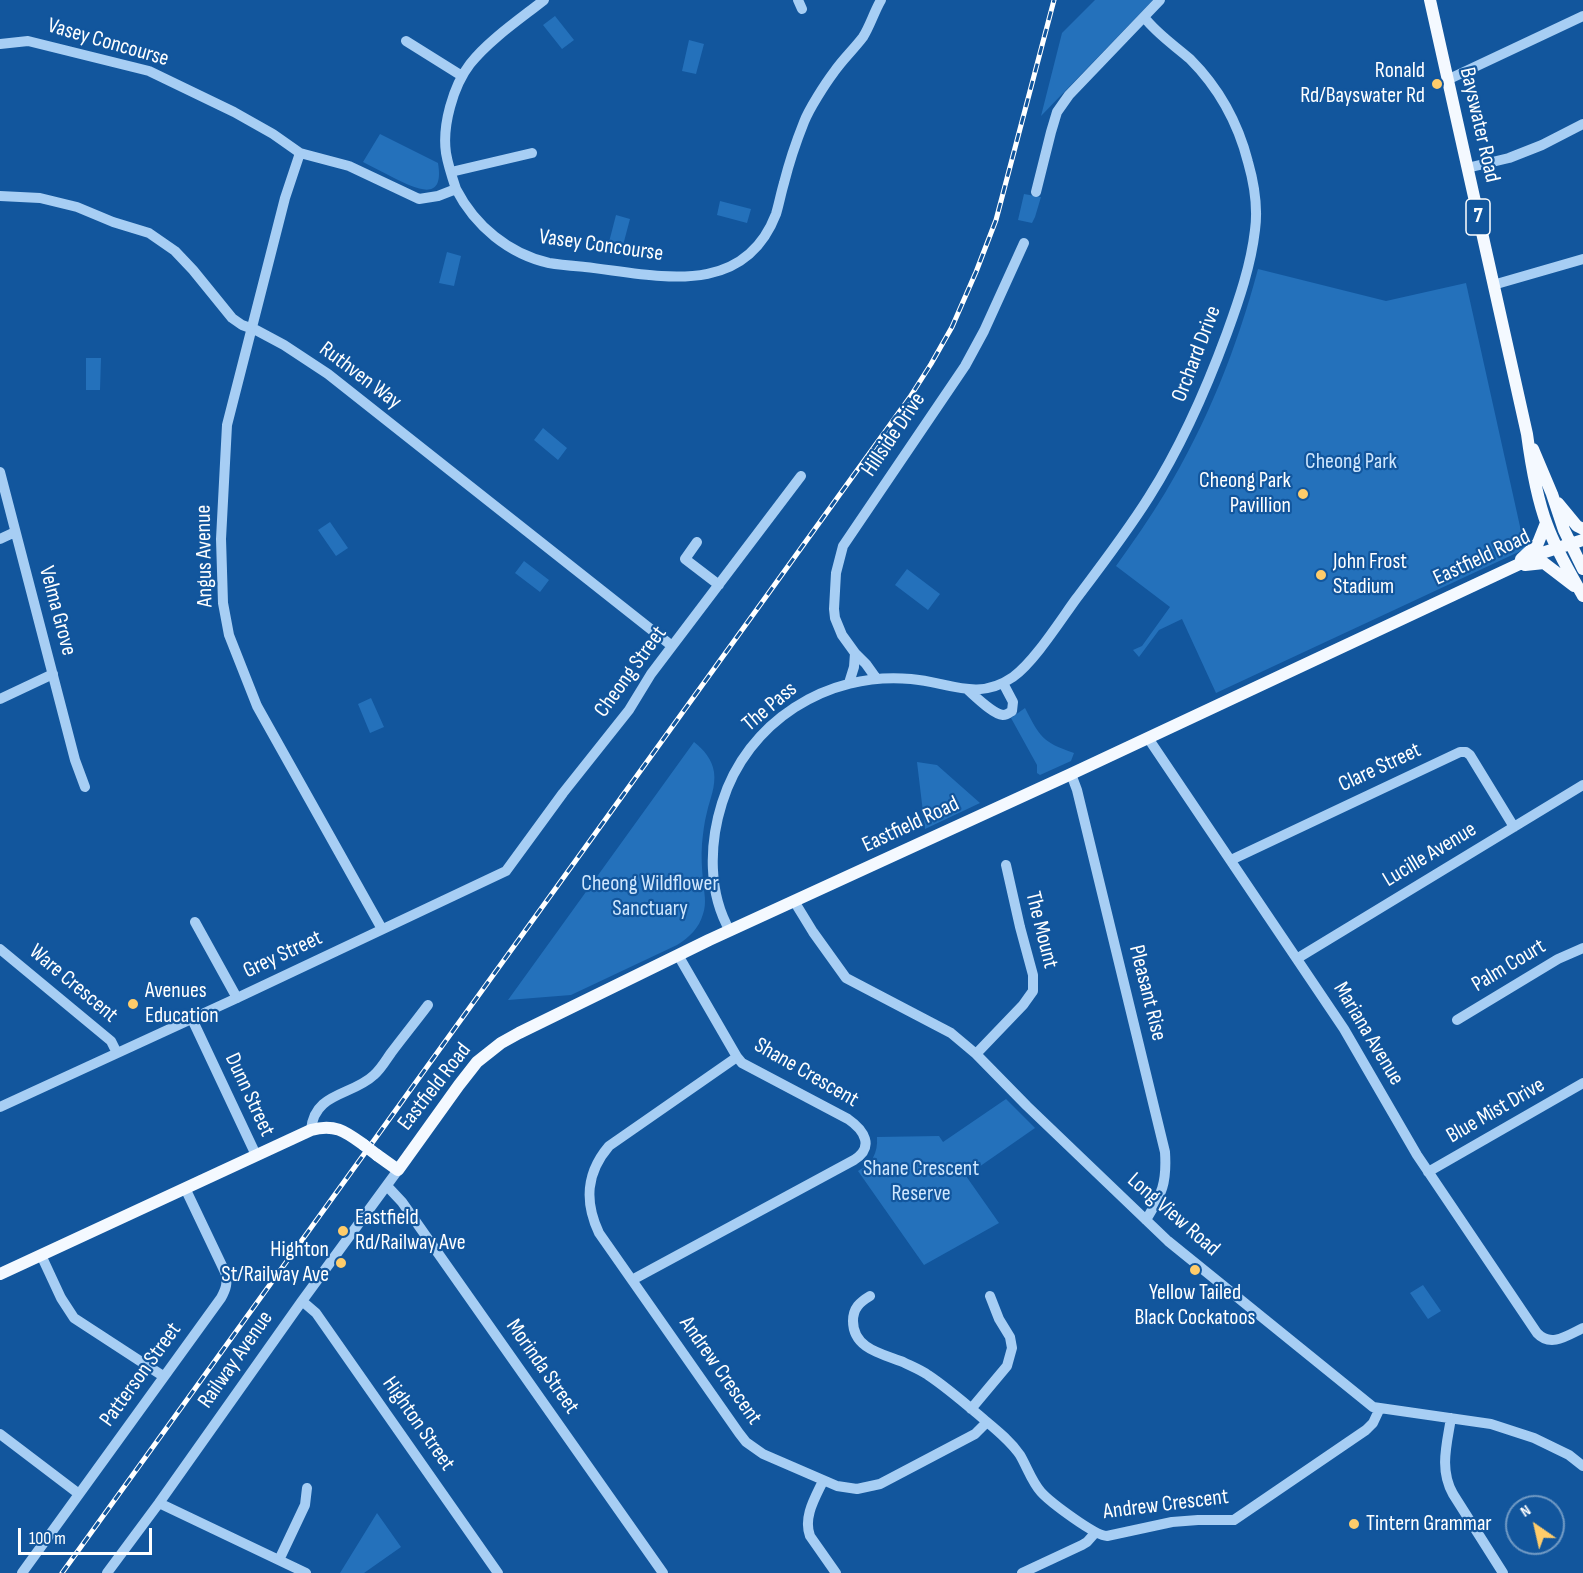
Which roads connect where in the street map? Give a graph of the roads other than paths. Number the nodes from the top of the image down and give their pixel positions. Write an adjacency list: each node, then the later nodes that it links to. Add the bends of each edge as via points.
1 (544, 0): 9 (street, via 477,56)
2 (881, 0): 16 (street, Vasey Concourse, via 864,35 834,72 804,121 776,214 765,236 741,261 728,268 694,276 668,276 550,263 511,248 484,227)
3 (1160, 0): 6 (street)
4 (1430, 0): 10 (main road, Bayswater Road / 7)
5 (1583, 16): 10 (street)
6 (1143, 17): 17 (street, via 1069,95 1058,112); 44 (street, Orchard Drive, via 1209,81 1236,126 1248,159 1255,198 1256,228 1251,252 1236,309 1211,377 1166,469 1039,649 1022,670)
7 (406, 40): 9 (street)
8 (0, 44): 12 (street, Vasey Concourse, via 28,41 149,71 234,112)
9 (462, 76): 15 (street, via 447,121 446,151)
10 (1448, 80): 14 (main road, Bayswater Road / 7)
11 (1583, 124): 14 (street, via 1509,158)
12 (300, 153): 16 (street, Vasey Concourse, via 349,166 419,199); 22 (street, Angus Avenue)
13 (532, 153): 15 (street)
14 (1467, 168): 21 (main road, Bayswater Road / 7)
15 (451, 172): 16 (street)
16 (456, 189)
17 (1036, 192)
18 (0, 196): 22 (street, Ruthven Way, via 40,198 77,207 149,233 175,251 232,318)
19 (1024, 243): 40 (street, Hillside Drive, via 965,366 843,546 836,573 834,609 839,629)
20 (1583, 259): 21 (street)
21 (1493, 285): 23 (main road, Bayswater Road / 7)
22 (252, 330): 39 (street, Ruthven Way, via 284,345 328,374); 57 (street, Angus Avenue, via 227,425 221,539 222,603 228,635 257,706)
23 (1527, 434): 26 (main road, Bayswater Road / 7); 27 (main road, Bayswater Road / 7)
24 (0, 472): 29 (street, Velma Grove)
25 (801, 476): 37 (street, Cheong Street)
26 (1552, 494): 28 (main road); 33 (main road, Bayswater Road / 7)
27 (1546, 523): 34 (main road, Bayswater Road / 7); 35 (main road, via 1538,543)
28 (1583, 529)
29 (15, 532): 30 (street); 41 (street, Velma Grove)
30 (0, 539)
31 (1583, 540): 33 (main road, Eastfield Road)
32 (697, 542): 37 (street, via 685,559)
33 (1570, 544): 34 (main road, Eastfield Road); 36 (main road, Bayswater Road / 7)
34 (1557, 548): 35 (main road, Eastfield Road); 38 (main road, Bayswater Road / 7)
35 (1514, 567): 38 (main road, via 1544,563); 47 (main road, Eastfield Road)
36 (1583, 569)
37 (719, 585): 39 (street, Cheong Street)
38 (1581, 593)
39 (672, 646): 54 (street, Cheong Street, via 629,710 506,871)
40 (855, 653): 42 (street, Hillside Drive); 43 (street)
41 (53, 674): 46 (street); 50 (street, Velma Grove)
42 (876, 678): 43 (street, The Pass); 45 (street, The Pass, via 914,679)
43 (849, 683): 58 (street, The Pass, via 808,699 784,714 748,751 730,782 718,814 713,864 719,906)
44 (1003, 683): 45 (street, The Pass); 45 (street, The Pass, via 1014,702 1008,714 996,712)
45 (968, 690)
46 (0, 699)
47 (1148, 738): 48 (main road, Eastfield Road); 52 (street, Mariana Avenue)
48 (1071, 774): 55 (main road, Eastfield Road); 78 (street, Pleasant Rise, via 1165,1152 1165,1182)
49 (1583, 785): 51 (street, Lucille Avenue)
50 (86, 788)
51 (1515, 827): 52 (street, Clare Street, via 1470,755 1460,752); 62 (street, Lucille Avenue)
52 (1231, 860): 62 (street, Mariana Avenue)
53 (1006, 865): 68 (street, The Mount, via 1034,991)
54 (484, 882): 57 (street, Grey Street)
55 (794, 901): 58 (main road, Eastfield Road); 68 (street, Long View Road, via 846,978 951,1033)
56 (195, 922): 63 (street)
57 (382, 929): 63 (street, Grey Street)
58 (729, 931): 61 (main road, Eastfield Road)
59 (1583, 948): 66 (street, Palm Court)
60 (0, 949): 67 (street, Ware Crescent, via 111,1041)
61 (678, 955): 69 (street, Shane Crescent); 74 (main road, Eastfield Road, via 495,1047 468,1073)
62 (1298, 958): 75 (street, Mariana Avenue)
63 (237, 998): 65 (street, Grey Street)
64 (428, 1005): 72 (street, via 374,1075 322,1104)
65 (192, 1018): 67 (street, Grey Street); 73 (street, Dunn Street)
66 (1457, 1020)
67 (117, 1053): 71 (street, Grey Street)
68 (976, 1054): 78 (street, Long View Road)
69 (737, 1057): 81 (street, Andrew Crescent, via 615,1141 593,1171 589,1199 594,1222); 81 (street, Shane Crescent, via 857,1125 864,1134 864,1150 854,1160)
70 (1583, 1083): 75 (street, Blue Mist Drive)
71 (0, 1107)
72 (311, 1130): 73 (main road); 74 (main road, bridge, via 334,1128 347,1133)
73 (256, 1155): 77 (main road)
74 (398, 1170): 76 (street, Railway Avenue)
75 (1428, 1172): 85 (street, Mariana Avenue, via 1537,1333 1543,1339 1558,1340)
76 (387, 1186): 84 (street, Railway Avenue); 103 (street, Morinda Street, via 409,1211)
77 (185, 1188): 79 (main road); 86 (street, Patterson Street, via 225,1272 227,1285)
78 (1146, 1220): 87 (street, Long View Road, via 1373,1407)
79 (41, 1255): 80 (main road); 86 (street, via 74,1318)
80 (0, 1274)
81 (632, 1280): 93 (street, Andrew Crescent, via 746,1442 763,1454)
82 (870, 1296): 88 (street, via 854,1312 853,1323 864,1346 928,1375)
83 (990, 1296): 88 (street, via 1010,1337 1011,1357)
84 (302, 1301): 96 (street, Railway Avenue); 102 (street, Highton Street, via 316,1313)
85 (1583, 1328)
86 (164, 1376): 95 (street, Patterson Street)
87 (1380, 1408): 89 (street, Long View Road); 97 (street, Andrew Crescent, via 1366,1430 1234,1520 1172,1522 1107,1536)
88 (971, 1409): 90 (street)
89 (1451, 1418): 92 (street, Long View Road, via 1491,1424 1534,1438); 106 (street, via 1444,1469 1447,1483)
90 (987, 1422): 93 (street, Andrew Crescent, via 975,1434 880,1484 857,1489); 97 (street, Andrew Crescent, via 1019,1454 1040,1491)
91 (0, 1434): 95 (street)
92 (1583, 1466)
93 (823, 1481): 104 (street, via 808,1516 808,1530)
94 (307, 1488): 98 (street, via 305,1505)
95 (79, 1494): 99 (street, Patterson Street)
96 (159, 1503): 98 (street); 100 (street, Railway Avenue)
97 (1095, 1533): 105 (street, via 1082,1545)
98 (279, 1560): 101 (street)
99 (22, 1573)
100 (107, 1573)
101 (306, 1573)
102 (498, 1573)
103 (663, 1573)
104 (836, 1573)
105 (1022, 1573)
106 (1503, 1573)

